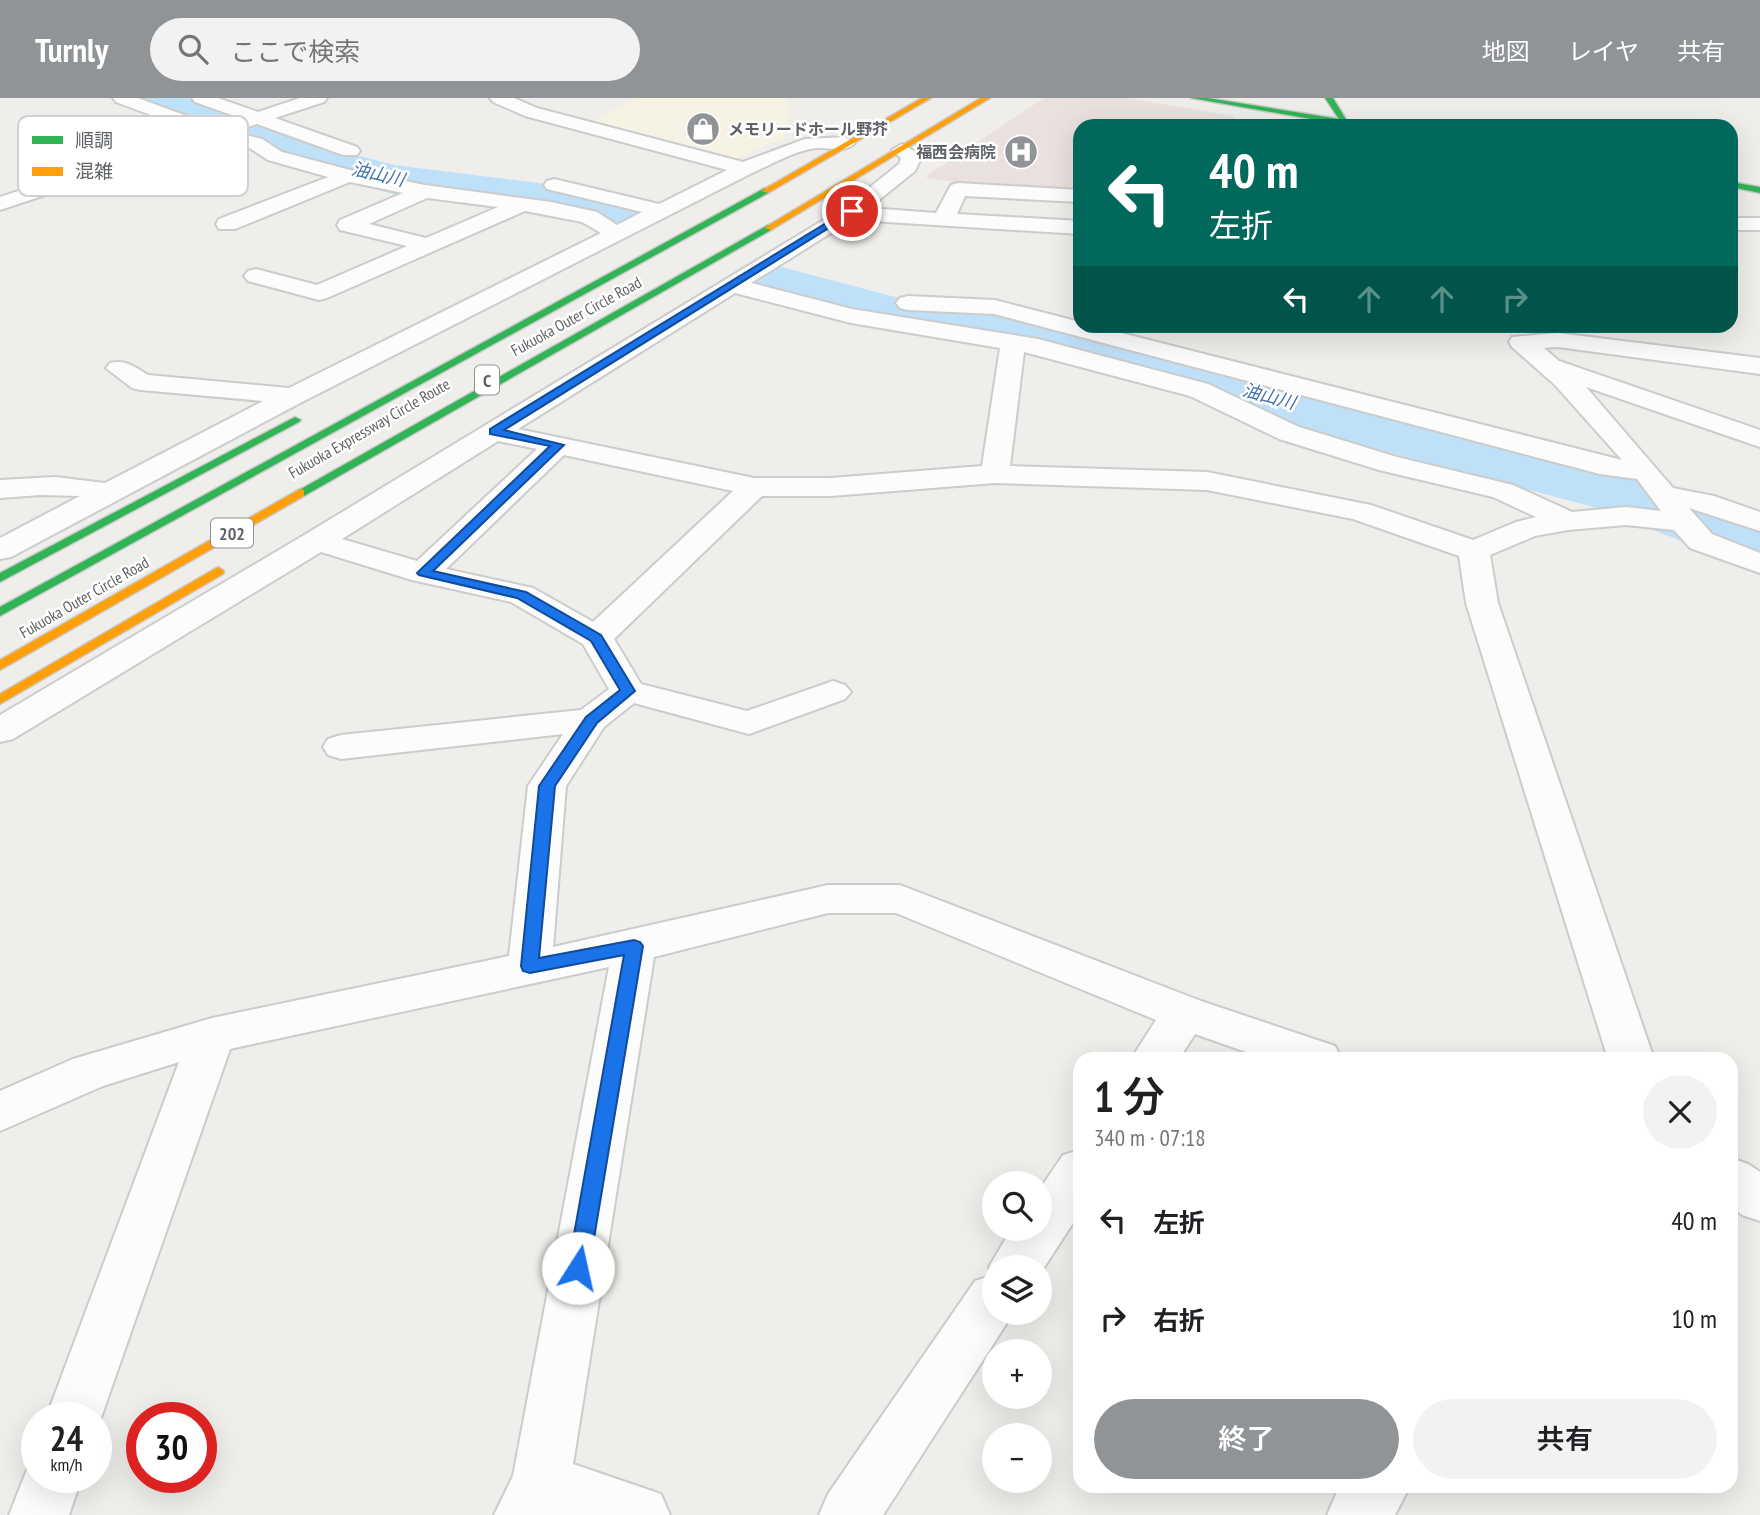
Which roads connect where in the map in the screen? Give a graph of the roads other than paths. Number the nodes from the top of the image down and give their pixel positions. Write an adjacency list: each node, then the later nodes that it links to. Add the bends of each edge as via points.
1 (122, 98): 11 (street)
2 (201, 98): 12 (street)
3 (318, 98): 12 (street)
4 (499, 98): 20 (street, via 531,112)
5 (920, 98): 17 (main road, Fukuoka Outer Circle Road / 202)
6 (928, 98): 75 (main road, Fukuoka Expressway Circle Route / C)
7 (973, 98): 77 (main road, Fukuoka Expressway Circle Route / C)
8 (986, 98): 18 (main road, Fukuoka Outer Circle Road / 202)
9 (1195, 98): 13 (main road)
10 (1329, 98): 14 (main road)
11 (170, 116)
12 (259, 118): 15 (street); 19 (street)
13 (1317, 119)
14 (1343, 119)
15 (248, 122)
16 (248, 142): 21 (street, via 275,156)
17 (845, 143): 20 (street, via 824,139 800,144); 39 (main road, Fukuoka Outer Circle Road / 202)
18 (902, 150): 31 (street, via 912,156 908,167); 40 (main road, Fukuoka Outer Circle Road / 202)
19 (374, 158)
20 (746, 169): 30 (street)
21 (348, 176): 25 (street); 33 (street)
22 (536, 183): 30 (street)
23 (1738, 187): 24 (main road)
24 (1760, 190)
25 (425, 191): 29 (street); 38 (street, via 348,225)
26 (24, 196): 28 (street)
27 (1073, 196): 32 (street, via 958,189)
28 (0, 204)
29 (522, 204): 37 (street, via 589,217); 38 (street)
30 (661, 211): 37 (street)
31 (852, 211): 32 (street); 41 (street)
32 (944, 219): 36 (street)
33 (228, 224)
34 (1760, 224): 35 (street)
35 (1738, 225)
36 (1073, 228)
37 (619, 232): 54 (street)
38 (428, 245): 42 (street, via 319,293)
39 (659, 247): 43 (main road); 74 (main road, Fukuoka Outer Circle Road / 202)
40 (698, 268): 49 (main road, via 650,309); 78 (main road, Fukuoka Outer Circle Road / 202)
41 (757, 268): 44 (street); 45 (street, via 891,302 995,307)
42 (256, 276)
43 (572, 279)
44 (732, 285): 50 (street, via 851,316); 55 (street)
45 (1073, 327)
46 (1094, 333): 58 (street, via 1610,468)
47 (1509, 333): 48 (street)
48 (1521, 342): 51 (street, via 1558,340); 52 (street)
49 (598, 343)
50 (1013, 343): 59 (street); 65 (street, via 1199,390 1289,433 1389,464 1503,491)
51 (1760, 366)
52 (1554, 367): 56 (street); 58 (street)
53 (119, 368): 54 (street, via 141,382)
54 (303, 403): 62 (street); 73 (main road)
55 (494, 432): 57 (street); 67 (street)
56 (1760, 439)
57 (558, 445): 60 (street); 72 (street)
58 (1644, 471): 63 (street)
59 (995, 474): 60 (street, via 831,487); 69 (street, via 1239,485 1360,511)
60 (754, 486): 76 (street)
61 (0, 489): 62 (street, via 82,485)
62 (110, 493): 68 (street)
63 (1664, 495): 64 (street); 66 (street, via 1704,502)
64 (1682, 520): 65 (street, via 1626,516); 71 (street, via 1701,541)
65 (1568, 521): 69 (street, via 1527,528)
66 (1760, 522)
67 (317, 541): 72 (street); 83 (street)
68 (0, 550)
69 (1474, 551): 91 (street, via 1482,603)
70 (237, 560): 81 (main road)
71 (1760, 565)
72 (423, 573): 76 (street, via 522,595)
73 (0, 578)
74 (0, 604)
75 (0, 612)
76 (596, 638): 79 (street)
77 (0, 659)
78 (0, 666)
79 (628, 691): 80 (street, via 749,723); 82 (street)
80 (833, 692)
81 (0, 700)
82 (591, 720): 84 (street); 86 (street, via 547,786)
83 (0, 731)
84 (341, 747)
85 (634, 946): 86 (street); 87 (street, via 828,899 900,899); 101 (street)
86 (530, 966): 88 (street)
87 (1185, 1013): 89 (street); 90 (street)
88 (212, 1035): 92 (street, via 89,1072); 98 (street)
89 (1159, 1052)
90 (1299, 1052)
91 (1629, 1052)
92 (0, 1112)
93 (1073, 1180): 96 (street)
94 (1738, 1184): 95 (street)
95 (1760, 1200)
96 (1023, 1255)
97 (982, 1316): 104 (street)
98 (80, 1402)
99 (47, 1493): 102 (street)
100 (1375, 1493): 105 (street)
101 (533, 1499): 103 (street)
102 (39, 1515)
103 (640, 1515)
104 (849, 1515)
105 (1357, 1515)

